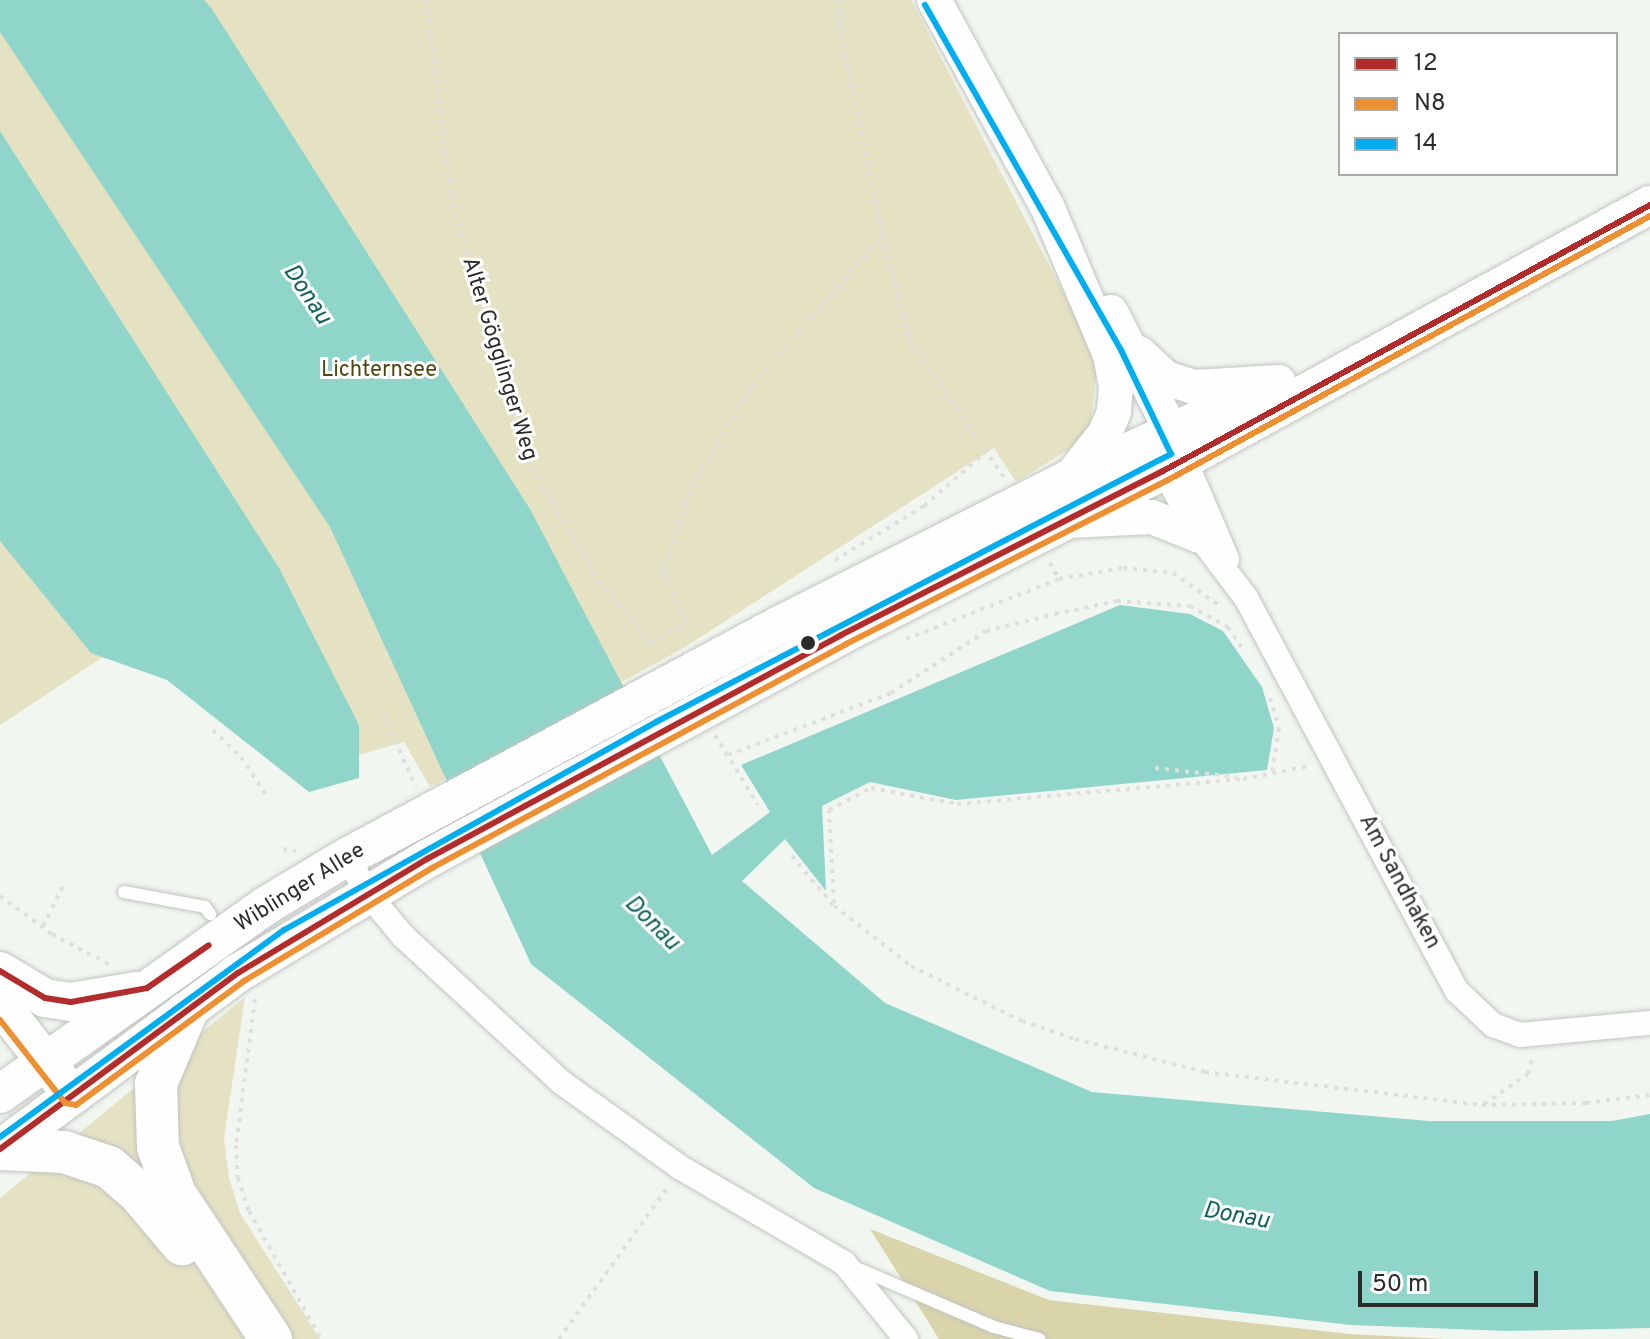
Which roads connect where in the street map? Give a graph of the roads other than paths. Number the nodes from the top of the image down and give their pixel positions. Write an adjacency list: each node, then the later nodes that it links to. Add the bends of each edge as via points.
1 (934, 0): 3 (street)
2 (1650, 205): 4 (main road)
3 (1047, 206): 5 (street); 8 (street, via 1104,337 1116,387 1105,433)
4 (1490, 289): 6 (main road); 7 (main road)
5 (1130, 345): 6 (street, via 1166,378 1194,387); 7 (street)
6 (1279, 382): 7 (main road)
7 (1167, 450): 8 (main road); 9 (street, Am Sandhaken); 10 (main road); 11 (street, Am Sandhaken)
8 (1069, 479): 12 (main road)
9 (1199, 536): 10 (street, via 1152,517 1107,516); 11 (street, Am Sandhaken)
10 (1051, 538): 12 (main road)
11 (1243, 594): 21 (street, Am Sandhaken, via 1457,991 1493,1025 1520,1035)
12 (651, 715): 13 (main road, Wiblinger Allee, via 406,825); 15 (main road)
13 (347, 857): 15 (street); 18 (main road, Wiblinger Allee)
14 (124, 892): 16 (lane, via 205,907)
15 (368, 894): 19 (main road, via 289,939); 26 (street, via 404,937 561,1082 681,1168)
16 (210, 914)
17 (0, 971): 18 (main road, via 45,998 71,1002)
18 (147, 988): 22 (main road, Wiblinger Allee)
19 (202, 1001): 24 (main road); 28 (highway, via 156,1084 158,1147 175,1194)
20 (0, 1004): 22 (main road)
21 (1650, 1023)
22 (46, 1061): 23 (main road, Wiblinger Allee); 24 (main road)
23 (0, 1094)
24 (72, 1096): 25 (main road)
25 (0, 1149): 27 (highway, via 64,1152 109,1167 177,1237)
26 (844, 1263): 29 (street); 30 (lane, via 994,1327)
27 (243, 1339)
28 (271, 1339)
29 (906, 1339)
30 (1039, 1339)

